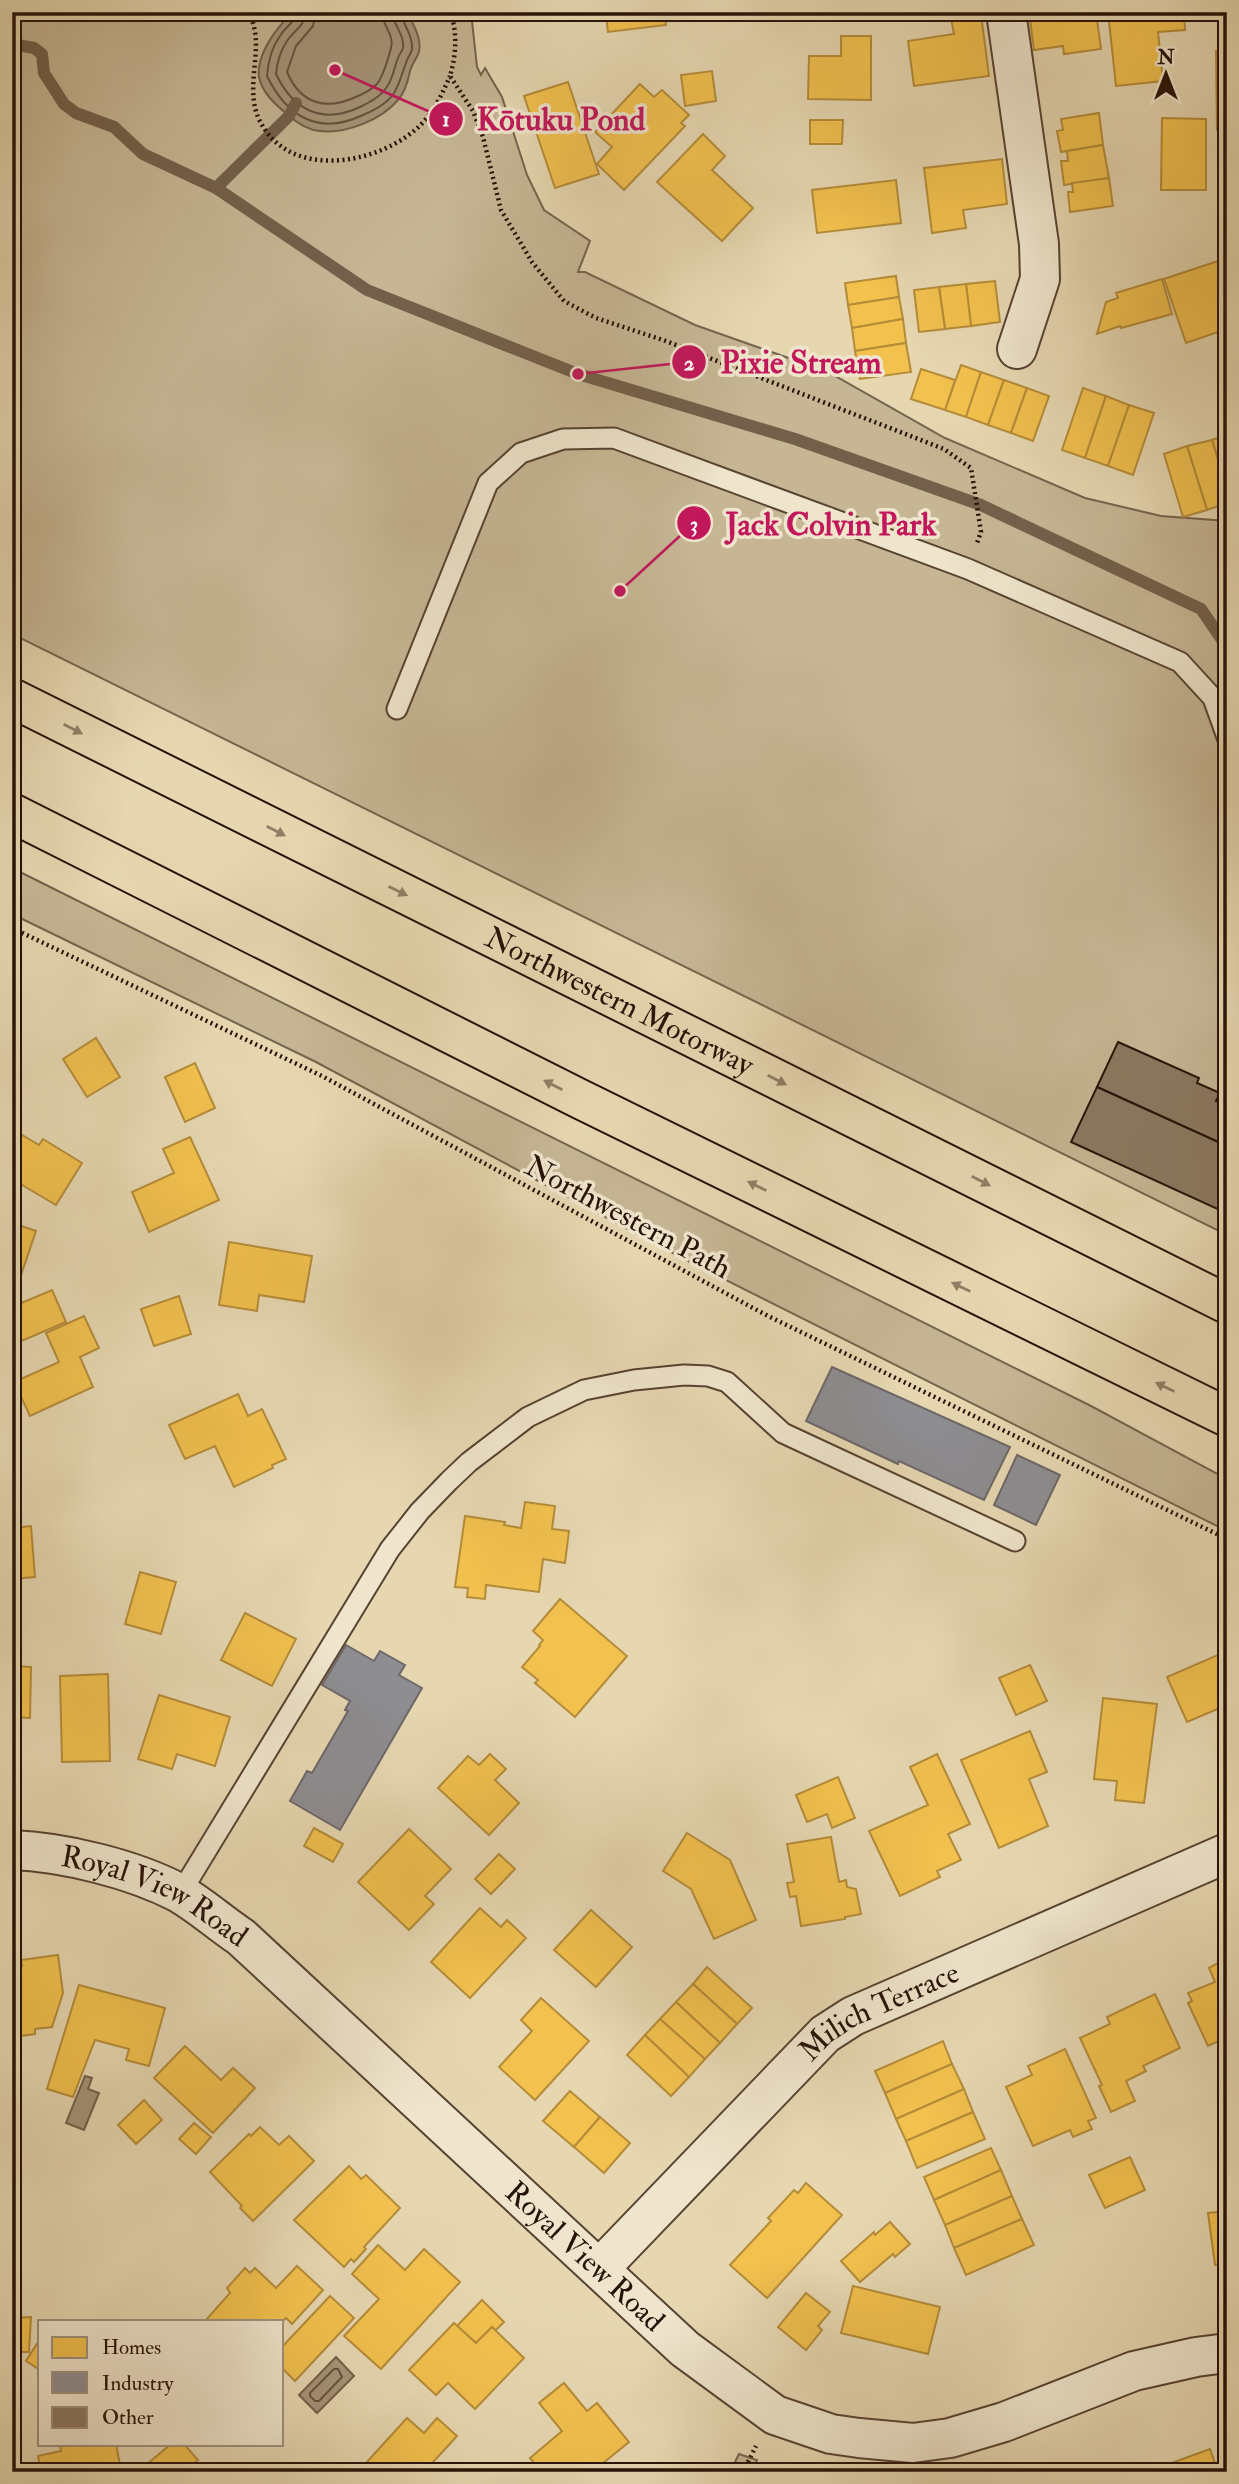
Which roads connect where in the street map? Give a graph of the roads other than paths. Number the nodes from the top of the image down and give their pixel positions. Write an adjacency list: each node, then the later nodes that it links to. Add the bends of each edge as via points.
1 (1006, 12): 2 (street, via 1039,244 1040,279)
2 (1017, 349)
3 (12, 698): 7 (highway, Northwestern Motorway, one-way to 7)
4 (397, 709): 5 (lane, via 488,483 521,453 563,439 614,438 968,569 1180,663 1213,698)
5 (1227, 737)
6 (12, 813): 8 (highway, one-way to 6)
7 (1220, 1300)
8 (1227, 1417)
9 (1015, 1541): 12 (lane, via 783,1433 733,1386 715,1377 672,1377 584,1390 508,1431 420,1511 390,1549)
10 (12, 1850): 12 (street, Royal View Road, via 92,1862)
11 (1227, 1853): 13 (street, Milich Terrace, via 853,2016 825,2034)
12 (180, 1894): 13 (street, Royal View Road, via 241,1937)
13 (600, 2268): 14 (street, Royal View Road, via 685,2348 775,2415 831,2434 859,2438 913,2443 950,2438 1134,2371)
14 (1227, 2353)

